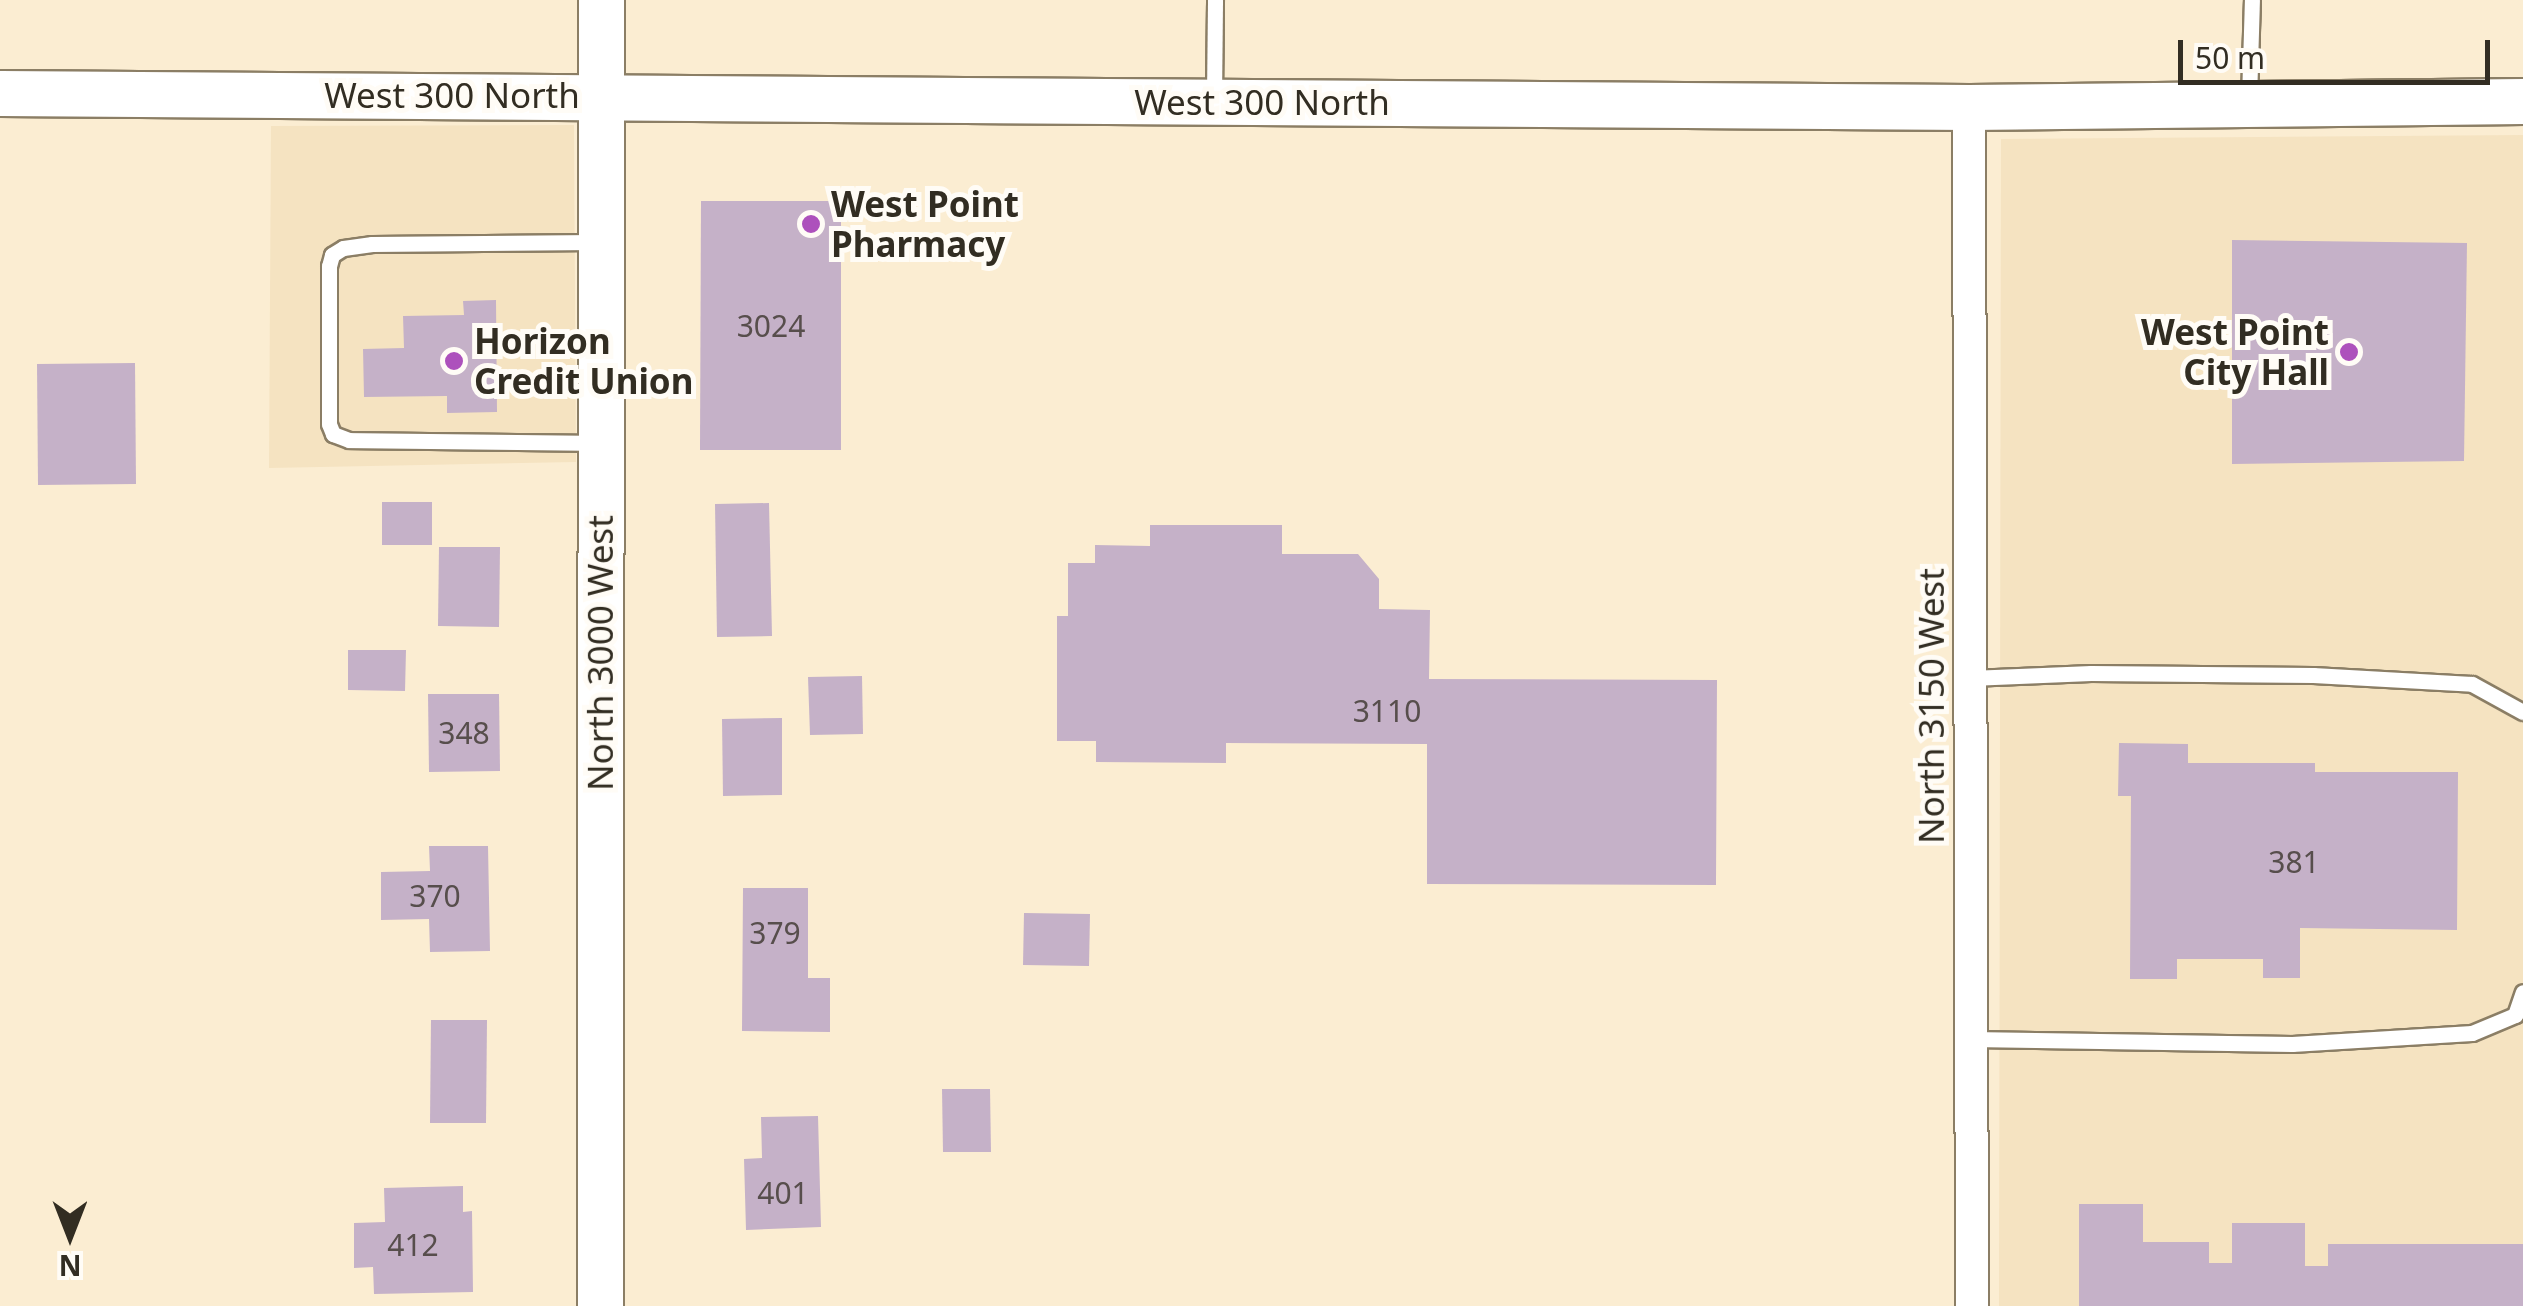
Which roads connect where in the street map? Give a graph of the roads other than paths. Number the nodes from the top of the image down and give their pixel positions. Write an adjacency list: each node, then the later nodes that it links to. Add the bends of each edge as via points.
1 (602, 0): 5 (main road, North 3000 West)
2 (1215, 0): 7 (lane)
3 (2252, 0): 8 (lane)
4 (0, 93): 5 (main road, West 300 North)
5 (602, 96): 7 (main road, West 300 North); 10 (main road, North 3000 West)
6 (2523, 101): 8 (main road, West 300 North)
7 (1214, 102): 9 (main road, West 300 North)
8 (2249, 103): 9 (main road, West 300 North)
9 (1969, 106): 12 (street, North 3150 West)
10 (599, 242): 11 (main road, North 3000 West); 11 (lane, via 350,245 332,255 329,266 334,434 349,440)
11 (599, 443): 16 (main road, North 3000 West)
12 (1970, 678): 13 (lane, via 2313,675 2472,684); 15 (street, North 3150 West)
13 (2523, 712)
14 (2523, 992): 15 (lane, via 2515,1016 2472,1034 2292,1044)
15 (1972, 1039): 17 (street, North 3150 West)
16 (600, 1306)
17 (1972, 1306)

